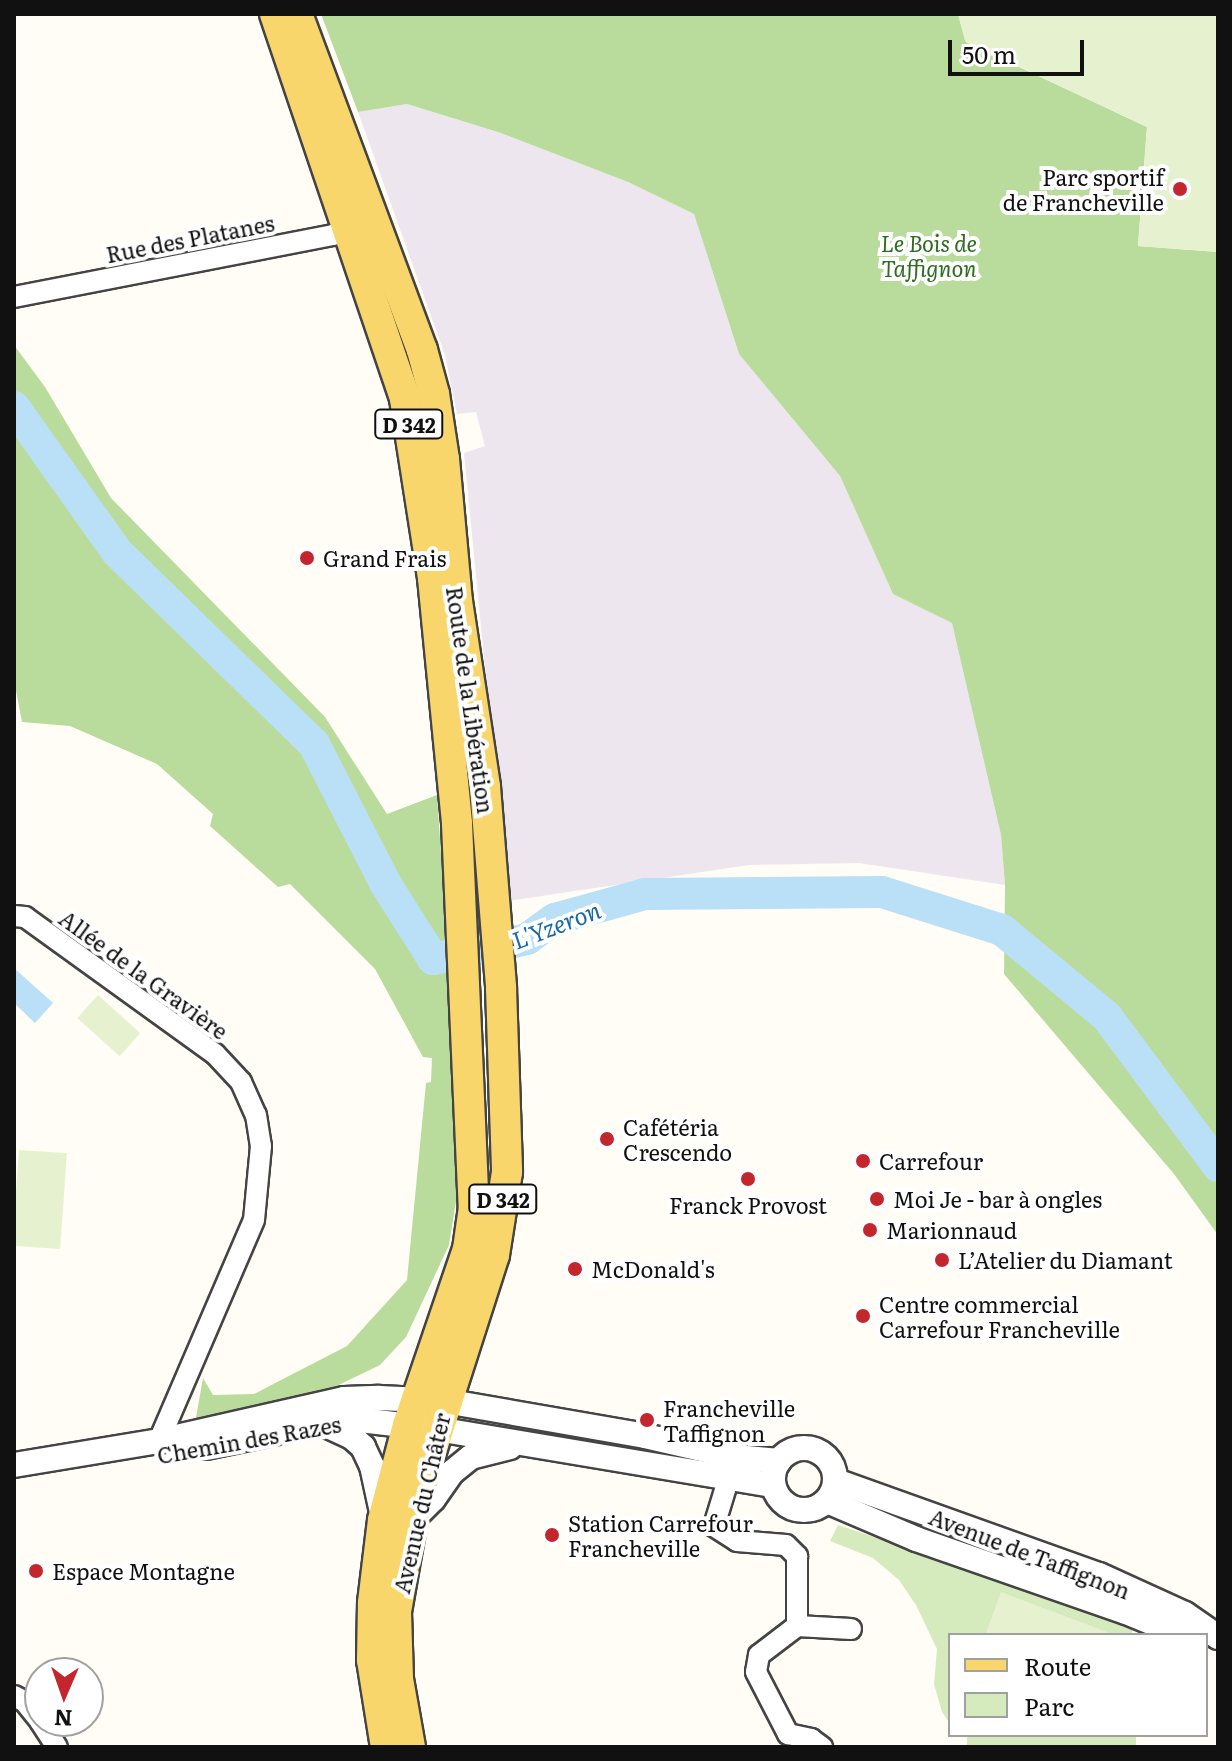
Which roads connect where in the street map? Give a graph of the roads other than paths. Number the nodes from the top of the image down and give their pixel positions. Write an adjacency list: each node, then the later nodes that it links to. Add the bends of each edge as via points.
1 (275, 14): 3 (main road, Route de la Libération / D 342)
2 (297, 14): 3 (main road, Route de la Libération / D 342)
3 (361, 224): 4 (street, Rue des Platanes); 6 (main road, Route de la Libération / D 342, via 412,439 438,626 462,901 474,1207); 6 (main road, Route de la Libération / D 342, via 422,350 434,394 485,787 501,988 507,1172 494,1255)
4 (14, 297)
5 (14, 916): 8 (street, Allée de la Gravière, via 25,917 215,1054 241,1082 256,1115 261,1146 254,1220)
6 (427, 1414): 7 (street, Chemin des Razes); 8 (street, Chemin des Razes, via 344,1399); 9 (street); 13 (street, via 645,1436 736,1457); 17 (main road, Avenue du Châter / D 342)
7 (322, 1423): 12 (street, Chemin des Razes); 17 (street, via 363,1447)
8 (159, 1441): 10 (street, Chemin des Razes); 12 (street, Chemin des Razes)
9 (520, 1444): 15 (street); 17 (street, via 471,1457 451,1473 433,1499)
10 (52, 1460): 11 (street, Chemin des Razes); 14 (street, Chemin des Razes)
11 (14, 1465)
12 (91, 1466): 14 (street, Chemin des Razes)
13 (776, 1473): 15 (street); 16 (street, Avenue de Taffignon, via 782,1502 790,1508 810,1510); 16 (street, via 794,1450 812,1449 827,1458)
14 (14, 1477)
15 (729, 1477): 18 (street, via 714,1526 737,1541 786,1545 797,1556)
16 (831, 1491): 20 (street, Avenue de Taffignon, via 916,1539); 21 (street, Avenue de Taffignon, via 1099,1575 1185,1614)
17 (398, 1520): 22 (main road, Avenue du Châter / D 342, via 373,1603 372,1660); 23 (main road, Avenue du Châter / D 342, via 398,1679)
18 (797, 1626): 19 (street); 24 (street, via 759,1655 756,1672 788,1734)
19 (851, 1629)
20 (1177, 1633)
21 (1218, 1637)
22 (386, 1747)
23 (410, 1747)
24 (822, 1747)

